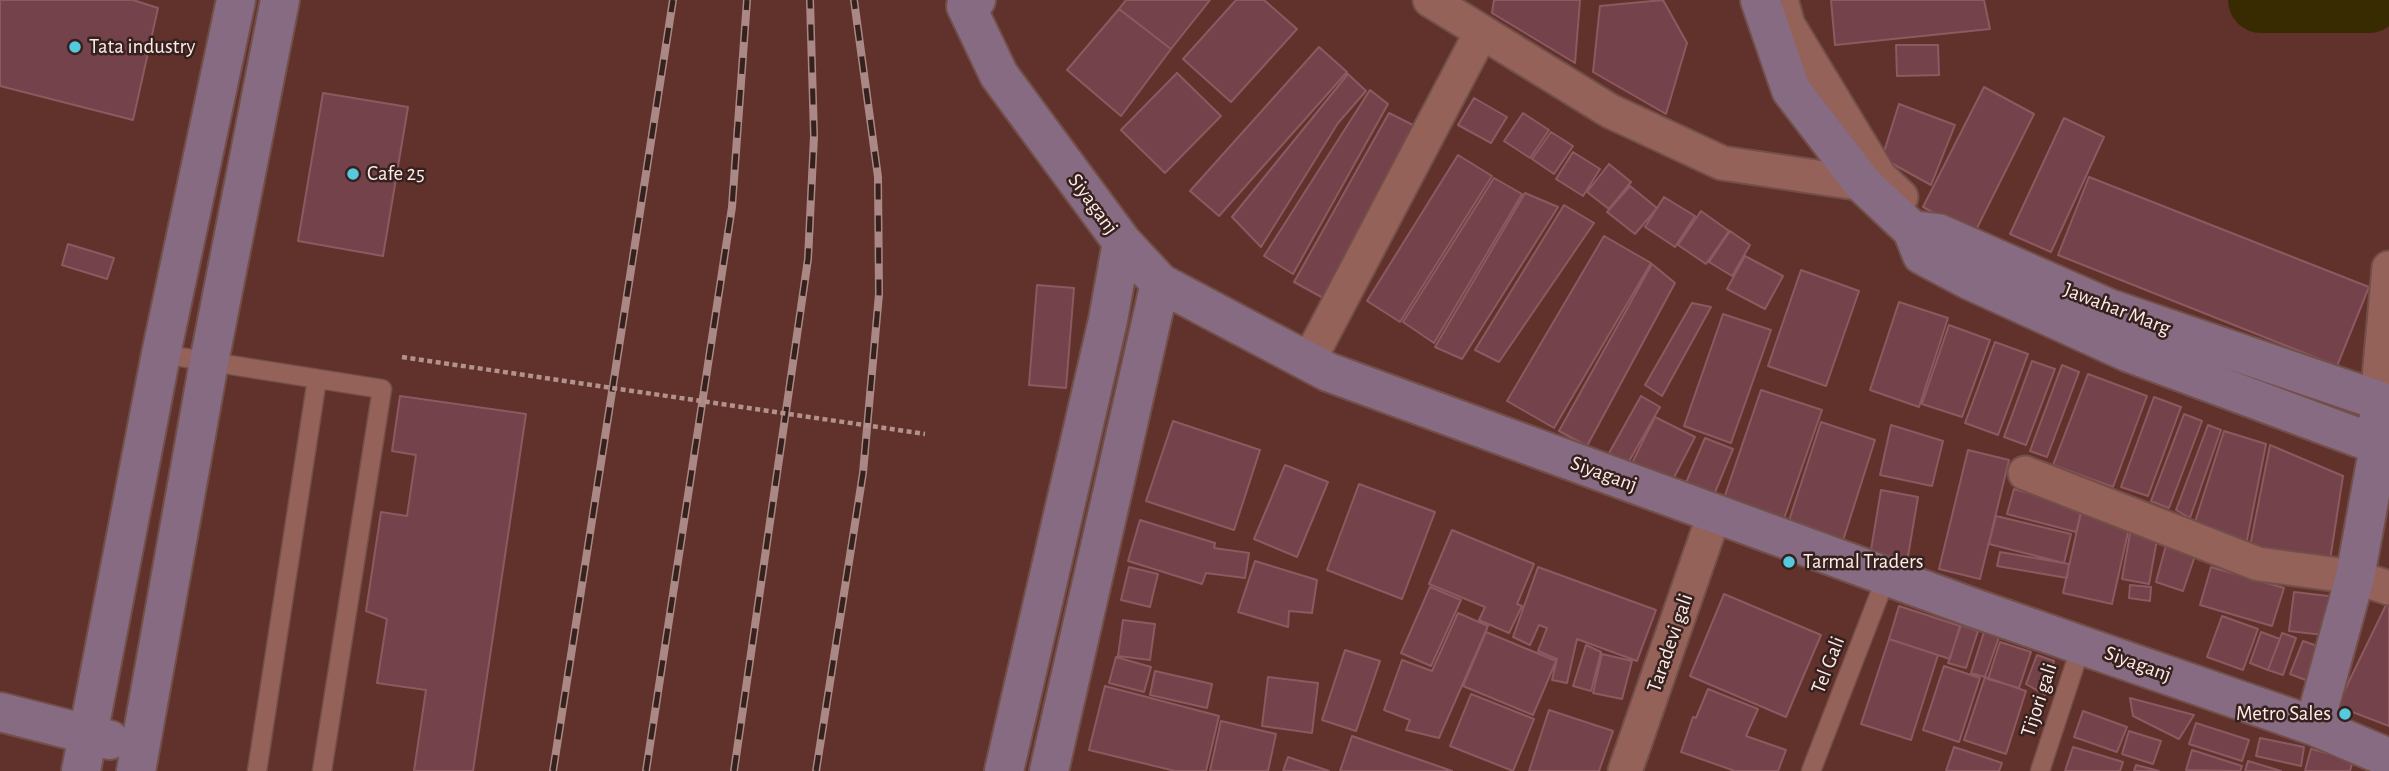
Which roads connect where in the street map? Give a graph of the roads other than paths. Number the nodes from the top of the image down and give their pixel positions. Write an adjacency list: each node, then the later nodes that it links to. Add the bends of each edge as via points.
1 (236, 0): 13 (street)
2 (280, 0): 14 (street)
3 (1430, 0): 7 (street)
4 (1760, 0): 8 (street, Jawahar Marg, via 1791,90)
5 (1781, 0): 9 (street, via 1788,25 1880,177)
6 (968, 2): 10 (street, Siyaganj, via 999,75)
7 (1481, 33): 8 (street, via 1610,111 1722,163); 15 (street)
8 (1863, 184): 9 (street, Jawahar Marg)
9 (1925, 231): 17 (street, Jawahar Marg, via 2108,308); 18 (street, via 1922,255 1969,280 2127,352)
10 (1122, 242): 12 (street, Siyaganj); 31 (street)
11 (2389, 268): 17 (street)
12 (1160, 283): 15 (street, Siyaganj); 32 (street)
13 (161, 354): 14 (lane); 26 (street)
14 (209, 362): 16 (lane); 28 (street)
15 (1308, 362): 20 (street, Siyaganj)
16 (317, 379): 29 (lane); 30 (lane, via 382,389)
17 (2383, 402): 18 (street)
18 (2384, 448): 22 (street)
19 (2025, 473): 22 (street, via 2258,565)
20 (1714, 515): 21 (street, Siyaganj); 33 (street, Taradevi gali)
21 (1887, 575): 23 (street, Siyaganj); 34 (lane, Tel Gali)
22 (2372, 582): 25 (street)
23 (2082, 643): 25 (street, Siyaganj); 35 (lane, Tijori gali)
24 (0, 712): 26 (street)
25 (2314, 726): 27 (street, Siyaganj)
26 (84, 753): 28 (street)
27 (2389, 758)
28 (138, 759)
29 (257, 771)
30 (322, 771)
31 (1004, 771)
32 (1049, 771)
33 (1625, 771)
34 (1811, 771)
35 (2040, 771)

